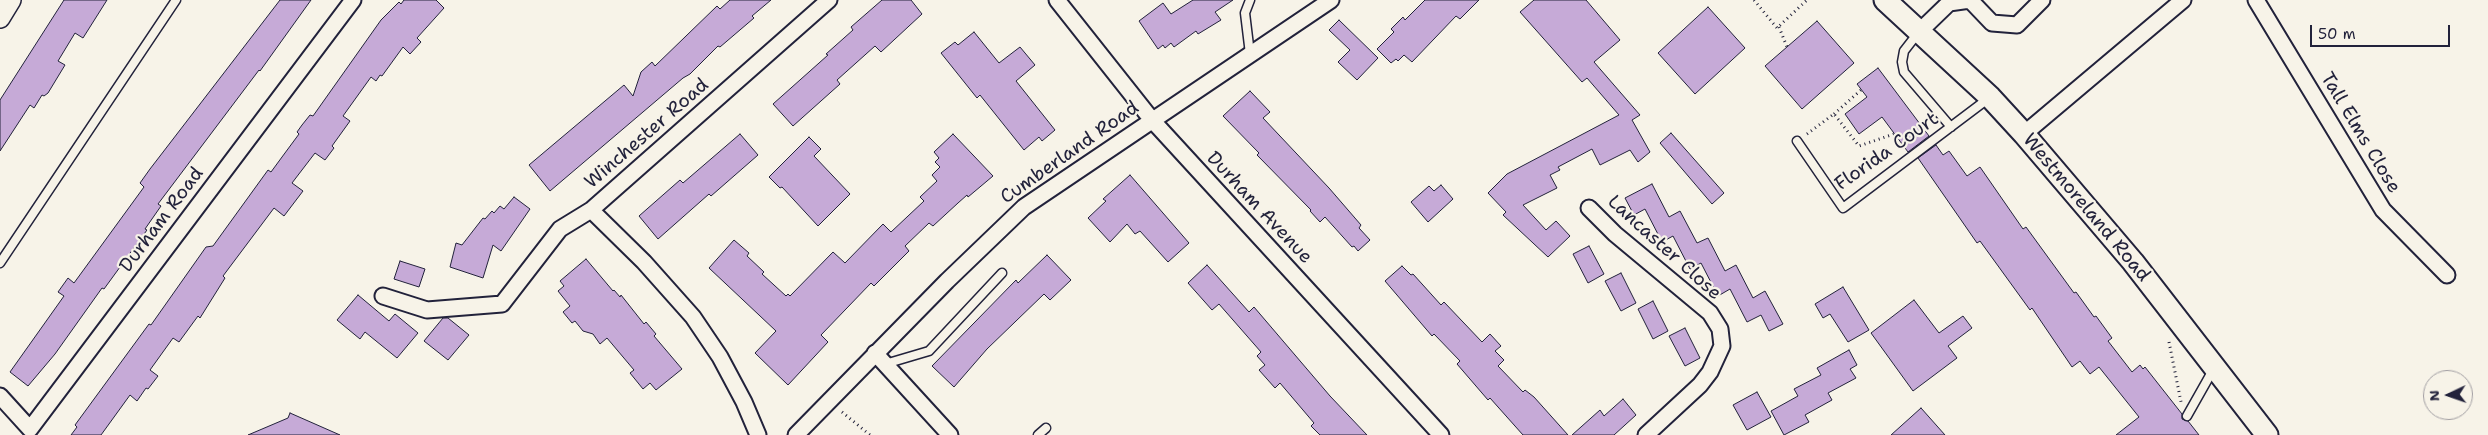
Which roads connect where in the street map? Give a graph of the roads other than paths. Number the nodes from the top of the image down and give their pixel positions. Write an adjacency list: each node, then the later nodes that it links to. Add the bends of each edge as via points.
1 (11, 0): 12 (street)
2 (176, 0): 22 (lane)
3 (353, 0): 28 (street, Durham Road, via 30,429)
4 (829, 0): 21 (street, Winchester Road)
5 (1057, 0): 16 (street, Durham Avenue)
6 (1250, 0): 14 (lane, via 1246,20)
7 (1331, 0): 14 (street, Cumberland Road)
8 (1885, 0): 13 (main road, Westmoreland Road)
9 (2042, 0): 13 (street, via 2017,25 1992,23 1970,0 1948,3)
10 (2183, 0): 18 (street)
11 (2256, 0): 24 (street, Tall Elms Close, via 2384,210)
12 (0, 18)
13 (1920, 31): 15 (main road, Westmoreland Road); 17 (lane, via 1904,52 1904,72)
14 (1250, 54): 16 (street, Cumberland Road)
15 (1990, 97): 17 (lane, Florida Court); 18 (main road, Westmoreland Road)
16 (1152, 120): 26 (street, Cumberland Road, via 1024,207); 35 (street, Durham Avenue)
17 (1951, 127): 19 (lane, Florida Court, via 1843,208)
18 (2024, 134): 27 (main road, Westmoreland Road, via 2127,255)
19 (1797, 141)
20 (1589, 208): 36 (street, Lancaster Close, via 1615,234 1710,313 1720,329 1722,346 1710,372)
21 (591, 210): 25 (street, via 560,229 502,304 427,310); 31 (street, Winchester Road, via 693,317 736,387)
22 (0, 262)
23 (1002, 273): 26 (lane, via 929,351)
24 (2447, 275)
25 (383, 296)
26 (880, 359): 32 (street, Cumberland Road, via 828,402); 33 (street)
27 (2215, 368): 29 (lane); 37 (main road, Westmoreland Road)
28 (0, 396)
29 (2187, 416)
30 (1046, 428): 34 (lane)
31 (758, 435)
32 (796, 435)
33 (950, 435)
34 (1038, 435)
35 (1441, 435)
36 (1646, 435)
37 (2267, 435)

